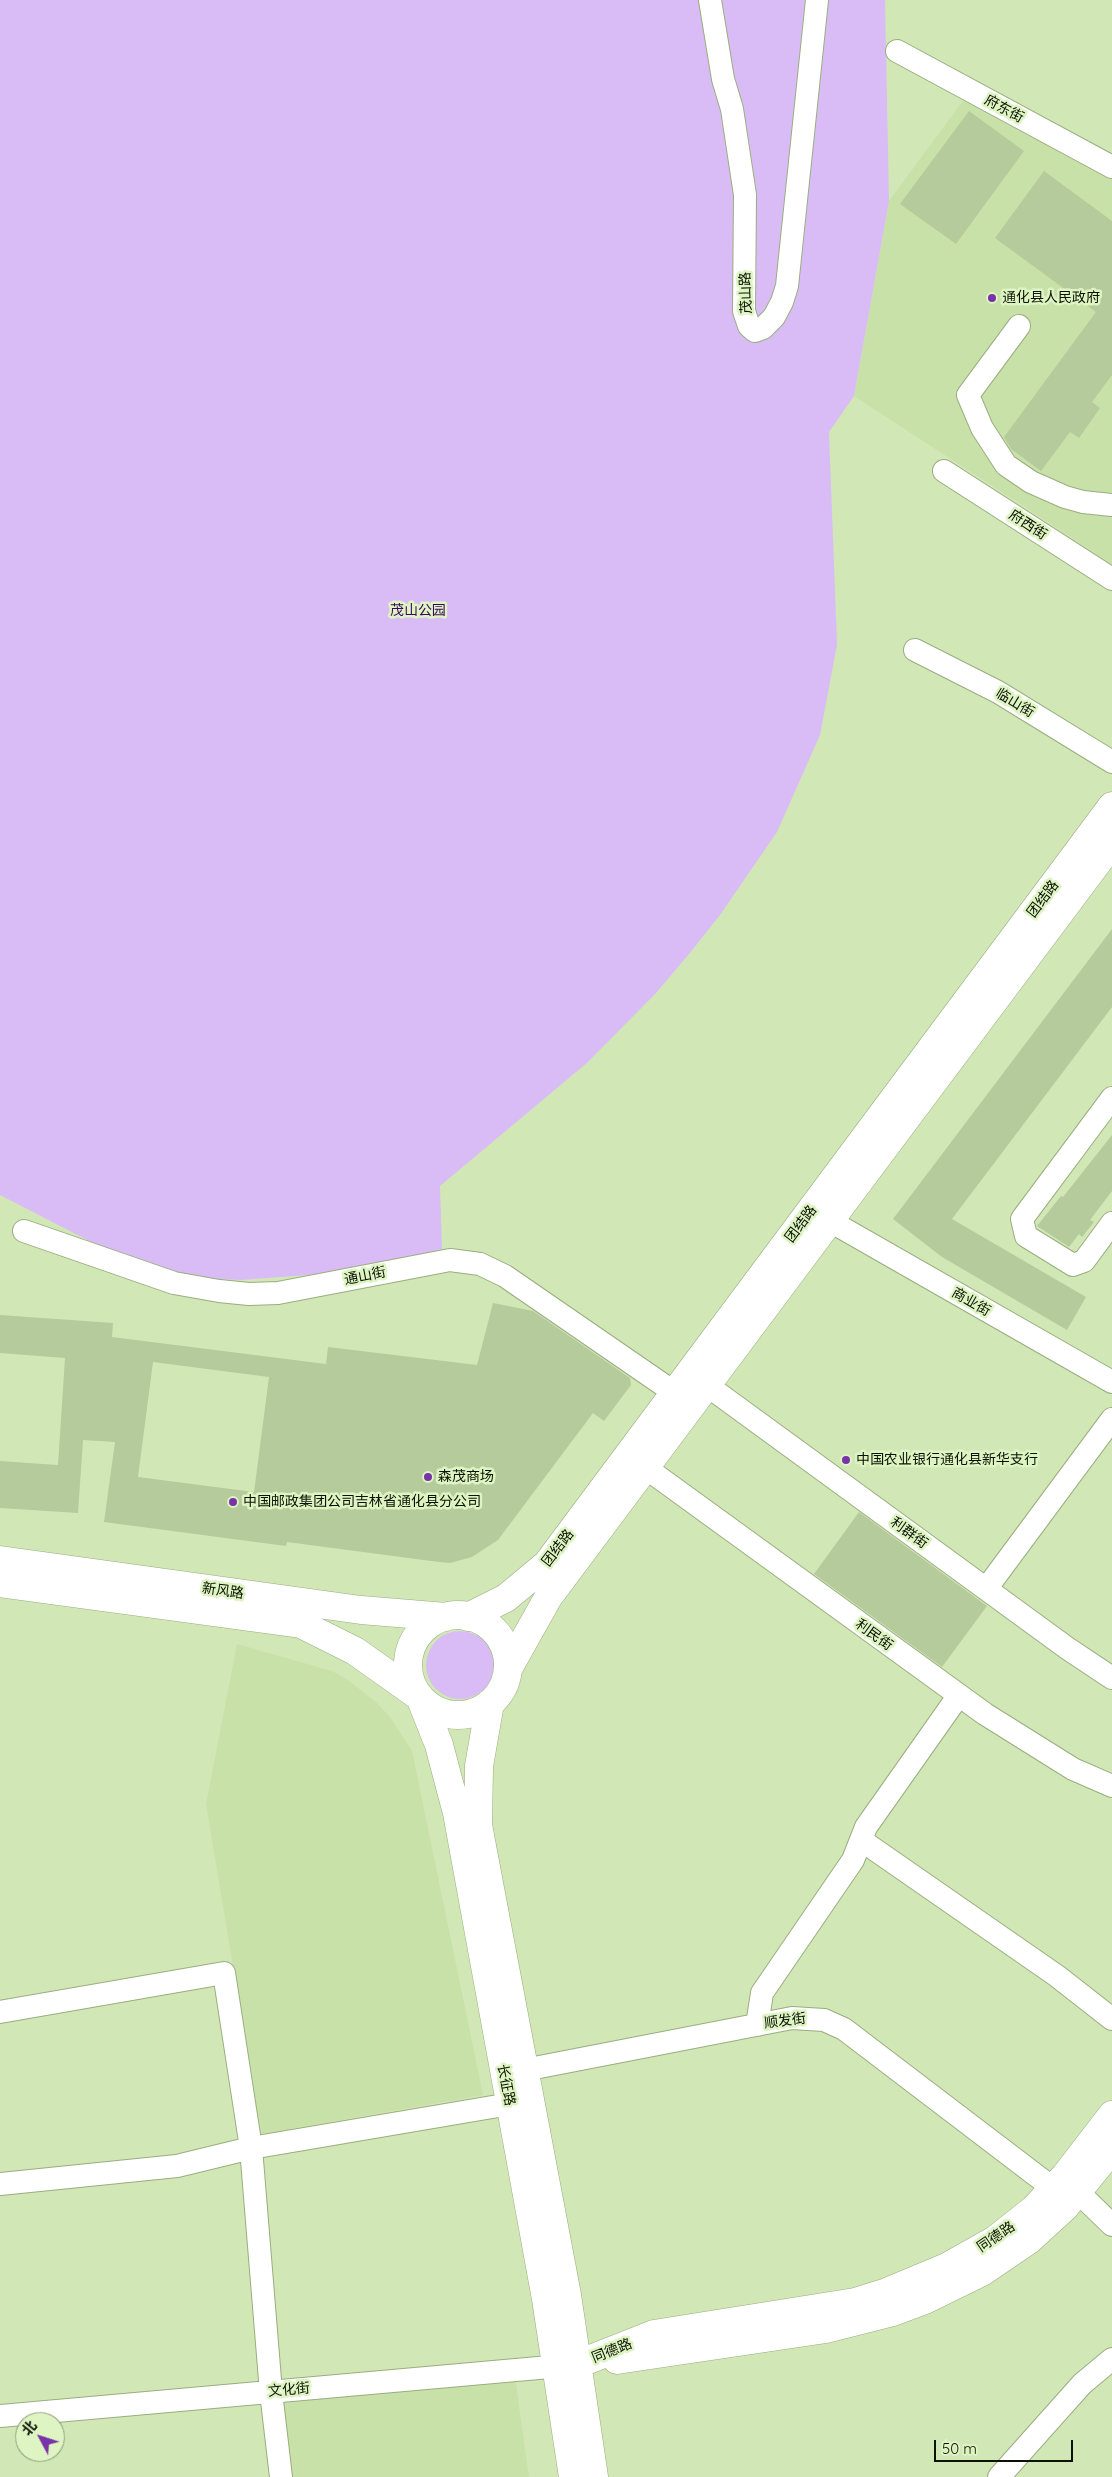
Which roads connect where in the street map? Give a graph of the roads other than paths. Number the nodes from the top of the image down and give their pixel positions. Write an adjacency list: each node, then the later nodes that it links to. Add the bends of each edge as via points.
1 (710, 0): 2 (street, 茂山路, via 745,195 744,311 749,326 755,331 774,317 787,286)
2 (817, 0)
3 (897, 51): 4 (street, 府东街)
4 (1112, 167)
5 (1019, 326): 7 (street, via 968,395 982,428 1006,465 1031,482 1074,499)
6 (944, 471): 8 (street, 府西街)
7 (1112, 505)
8 (1112, 579)
9 (915, 650): 10 (street, 临山街, via 998,692)
10 (1112, 762)
11 (1112, 806): 19 (main road, 团结路)
12 (1112, 843): 14 (main road, 团结路)
13 (1112, 1098): 15 (street, via 1022,1219 1026,1236 1073,1265 1084,1261)
14 (830, 1221): 17 (street, 商业街); 18 (main road, 团结路)
15 (1112, 1223)
16 (24, 1231): 19 (street, 通山街, via 174,1283 239,1293 278,1293 450,1260 480,1264 505,1276)
17 (1112, 1382)
18 (708, 1386): 21 (main road, 团结路); 24 (street, 利群街)
19 (675, 1393): 25 (main road, 团结路, via 547,1564 506,1598)
20 (1112, 1419): 24 (street)
21 (646, 1468): 26 (main road, 团结路, via 549,1596); 28 (street, 利民街)
22 (0, 1560): 25 (main road, 新风路, via 361,1610)
23 (0, 1583): 29 (main road, 新风路, via 300,1624 355,1651)
24 (986, 1589): 27 (street, 利群街)
25 (457, 1617): 26 (main road, via 488,1625 496,1633 503,1644); 29 (main road, via 436,1620 419,1634 409,1655 409,1678)
26 (508, 1669): 30 (main road, via 499,1694)
27 (1112, 1678)
28 (959, 1695): 31 (street, 利民街, via 1072,1769); 32 (street, via 866,1826)
29 (420, 1697): 30 (main road, via 435,1709 453,1715 479,1710); 37 (main road, 长征路, via 439,1745 457,1813)
30 (490, 1703): 36 (main road, 长征路, via 479,1766 478,1825)
31 (1112, 1786)
32 (861, 1840): 34 (street, via 1057,1976); 35 (street, via 853,1860 762,1993)
33 (0, 2012): 39 (street, via 224,1974)
34 (1112, 2020)
35 (757, 2024): 36 (street, 顺发街); 42 (street, 顺发街, via 802,2017 824,2020 844,2029)
36 (524, 2070): 45 (main road, 长征路, via 556,2231)
37 (510, 2104): 39 (street); 45 (main road, 长征路)
38 (1112, 2115): 42 (main road, 同德路)
39 (251, 2148): 41 (street, via 177,2166); 46 (street)
40 (1112, 2149): 42 (main road, 同德路)
41 (0, 2184)
42 (1066, 2191): 43 (street, 顺发街); 45 (main road, 同德路, via 1034,2209 995,2240 947,2267 887,2292 822,2308 654,2334)
43 (1112, 2225)
44 (1112, 2359): 51 (street, via 1082,2384)
45 (568, 2365): 46 (street, 文化街); 49 (main road, 长征路); 50 (main road, 长征路)
46 (271, 2392): 47 (street, 文化街); 48 (street)
47 (0, 2416)
48 (281, 2477)
49 (573, 2477)
50 (594, 2477)
51 (999, 2477)

